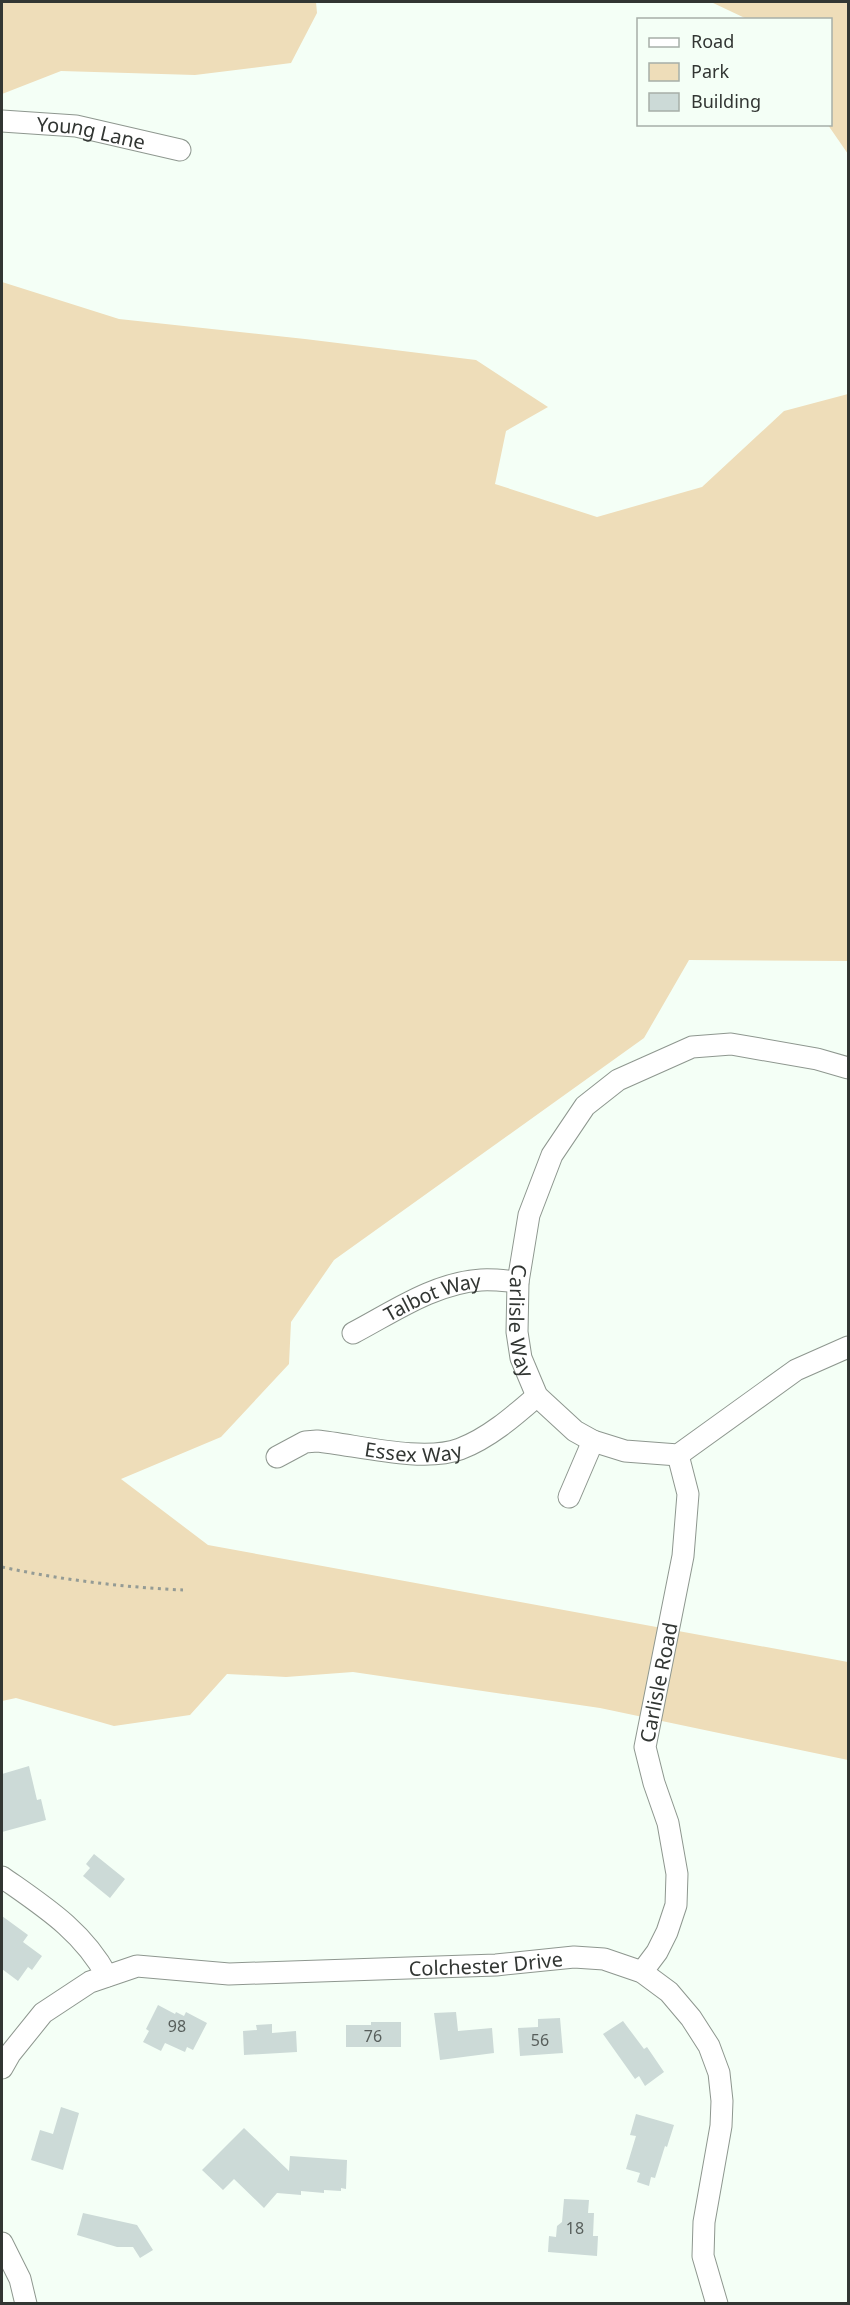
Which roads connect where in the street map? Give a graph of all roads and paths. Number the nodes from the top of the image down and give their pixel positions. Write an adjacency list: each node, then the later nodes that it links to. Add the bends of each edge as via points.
1 (2, 121): 2 (street, Young Lane, via 76,126)
2 (180, 150)
3 (849, 1068): 4 (street, Carlisle Way, via 731,1044 692,1047 618,1080 585,1106 552,1155 530,1215)
4 (518, 1282): 5 (street, Talbot Way, via 480,1280 444,1288 421,1296); 7 (street, Carlisle Way, via 521,1358)
5 (353, 1334)
6 (849, 1347): 9 (street, via 796,1371)
7 (537, 1396): 8 (street, Carlisle Way, via 574,1431); 10 (street, Essex Way, via 497,1429 461,1449 416,1454 317,1441 305,1442)
8 (593, 1441): 9 (street, Carlisle Way, via 625,1451); 11 (street)
9 (678, 1455): 15 (street, Carlisle Road, via 688,1494 683,1556 645,1747 668,1823 677,1874 676,1905 657,1952)
10 (278, 1457)
11 (569, 1497)
12 (2, 1567): 13 (path, via 126,1587)
13 (183, 1590)
14 (2, 1877): 16 (street, via 68,1924 96,1955)
15 (642, 1972): 16 (street, Colchester Drive, via 604,1959 574,1957 496,1965 229,1974 137,1966); 20 (street, Colchester Drive, via 669,1992 691,2018 709,2046 719,2073 721,2126 704,2222 703,2256)
16 (107, 1976): 17 (street, Colchester Drive, via 90,1982 43,2013)
17 (2, 2068)
18 (2, 2243): 19 (street, via 20,2279)
19 (26, 2304)
20 (717, 2304)

